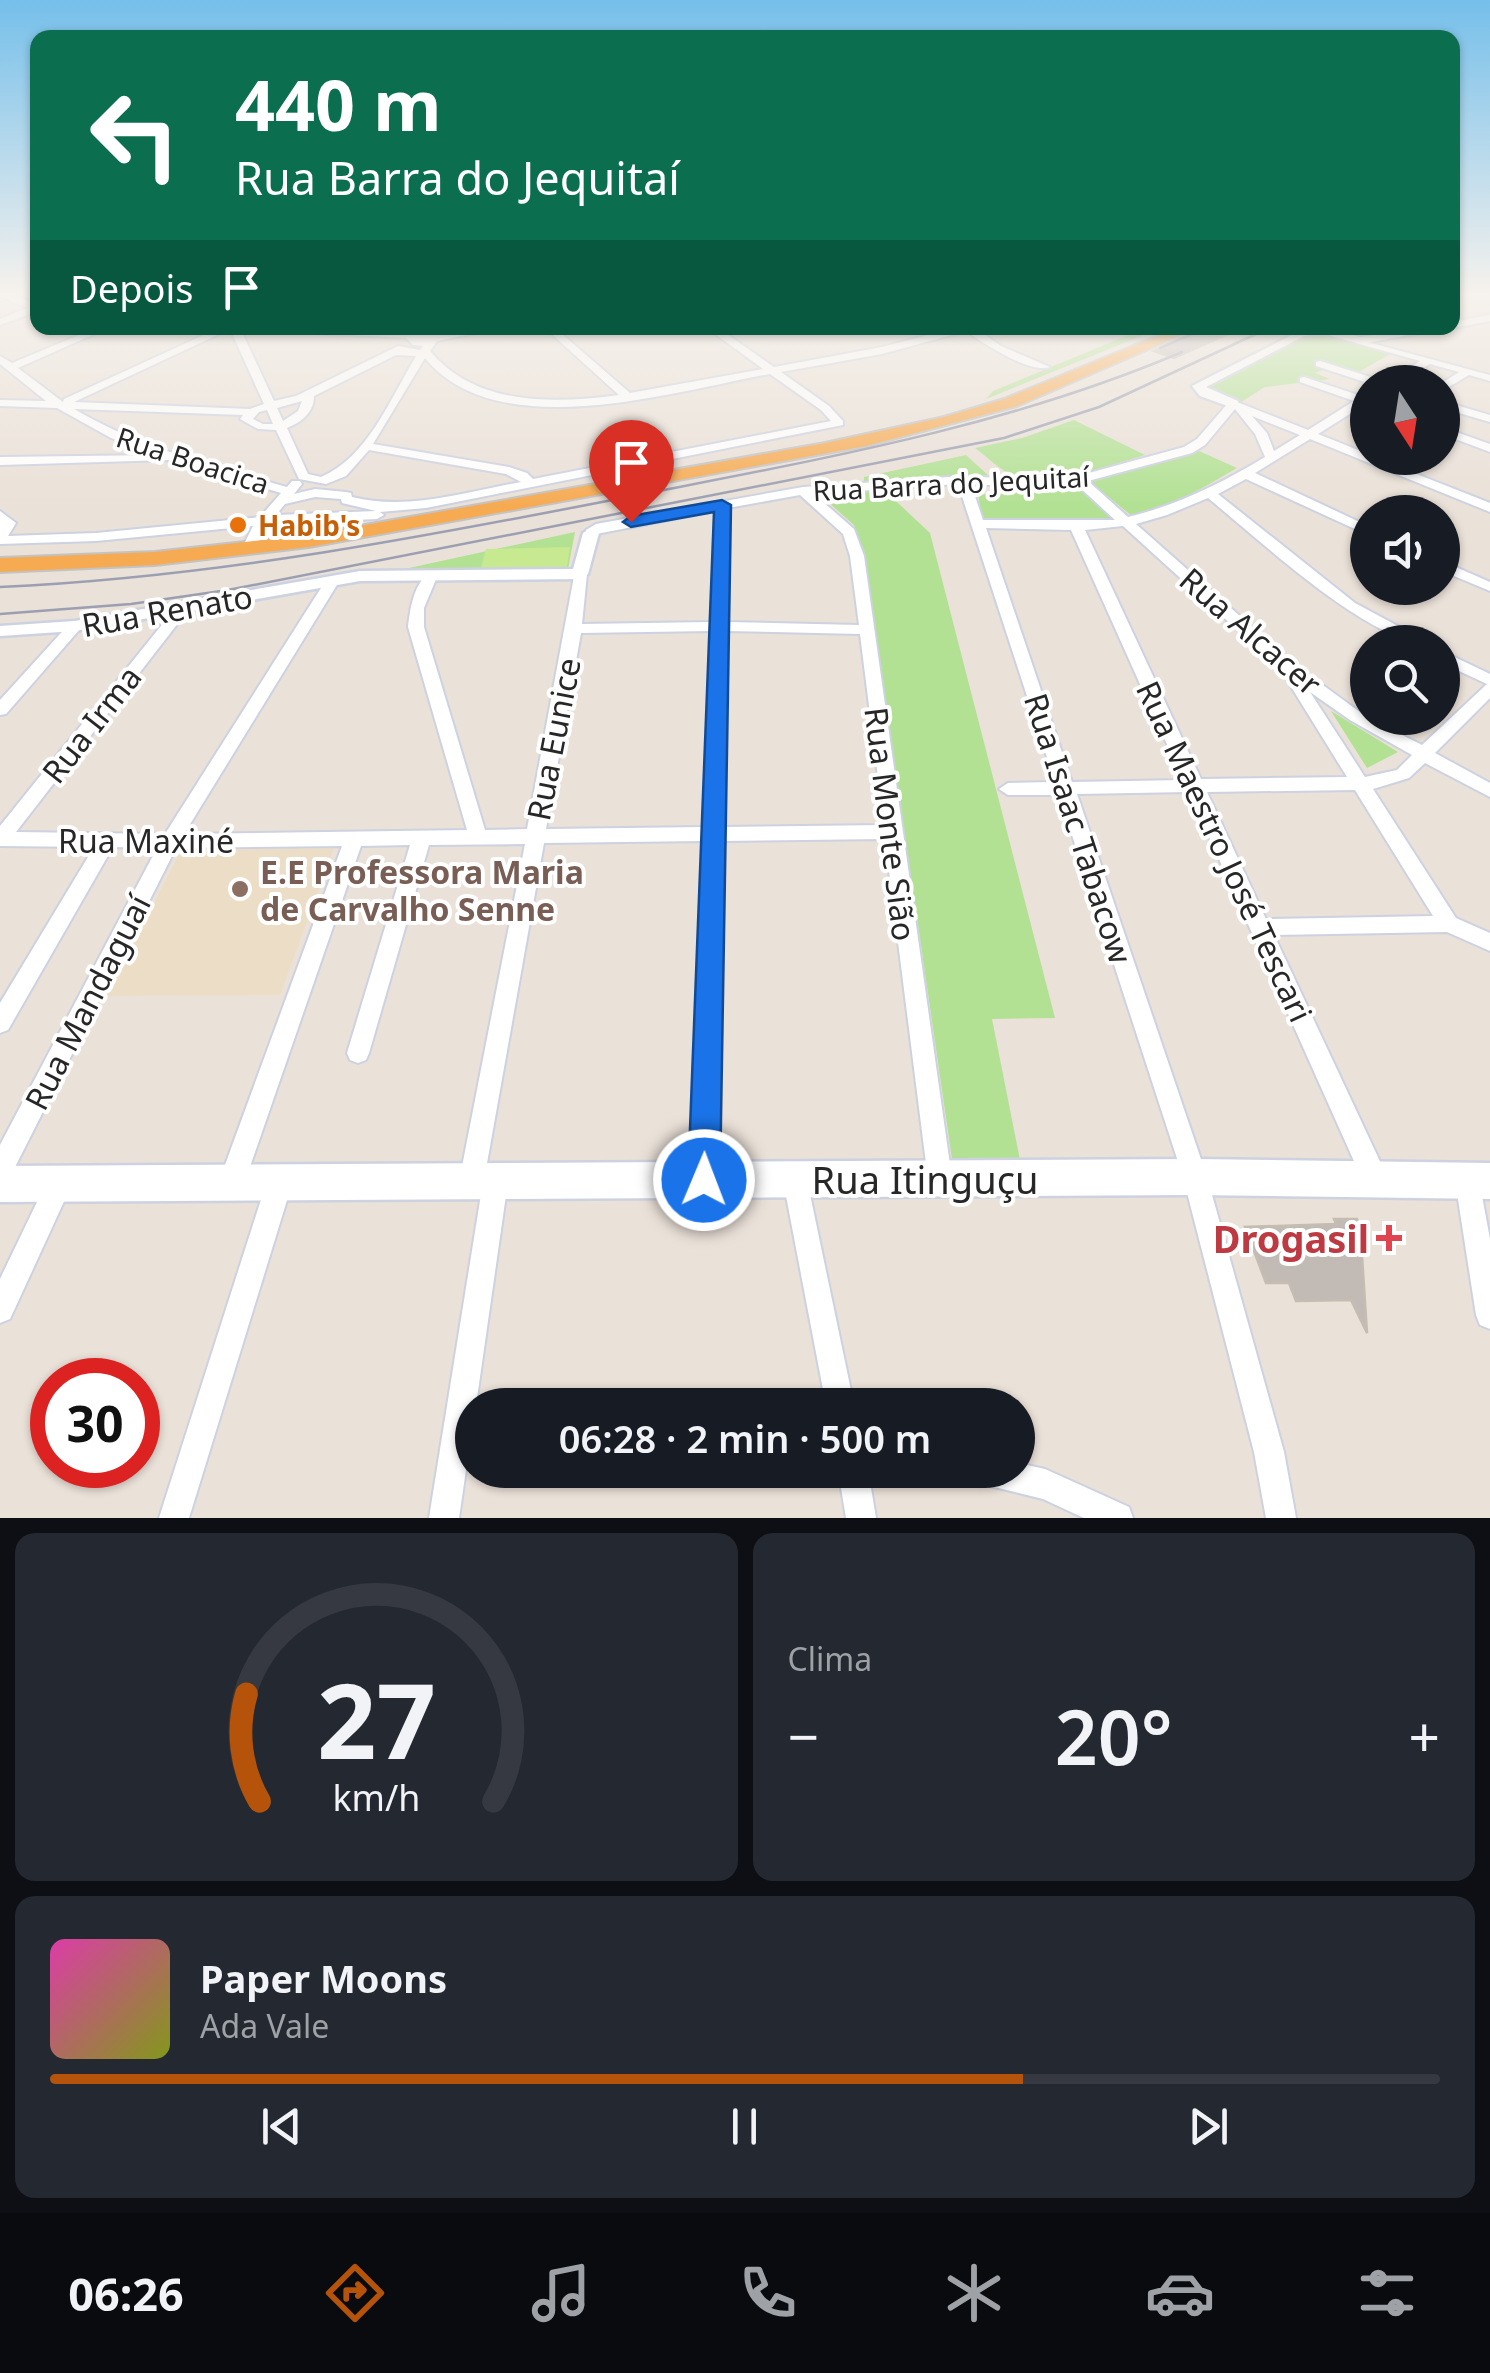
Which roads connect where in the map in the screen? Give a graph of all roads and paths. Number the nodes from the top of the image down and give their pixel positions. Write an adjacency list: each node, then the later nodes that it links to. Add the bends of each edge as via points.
1 (6, 364): 30 (street, Rua Boacica)
2 (148, 364): 30 (street)
3 (252, 364): 31 (street)
4 (370, 364): 25 (street)
5 (413, 364): 21 (street)
6 (439, 364): 19 (street)
7 (591, 364): 27 (street)
8 (763, 364): 17 (street)
9 (806, 364): 17 (street)
10 (1037, 364): 16 (street)
11 (1084, 364): 57 (highway, via 938,418 515,500)
12 (1103, 364): 65 (highway, via 952,420)
13 (1243, 364): 29 (street, via 1198,386)
14 (1320, 364): 20 (street)
15 (1440, 364): 18 (street)
16 (1045, 367)
17 (772, 370): 27 (street); 49 (street, Rua Boacica, via 839,423)
18 (1467, 372): 22 (street); 23 (street)
19 (444, 374): 21 (street); 27 (street, via 468,388 517,400)
20 (1350, 374)
21 (408, 376): 39 (street, via 392,411)
22 (1460, 376)
23 (1490, 378)
24 (1304, 380): 26 (street)
25 (308, 394): 31 (street); 36 (street, via 304,413)
26 (1350, 395)
27 (628, 396)
28 (0, 403): 30 (street)
29 (1233, 404): 37 (street); 41 (street, via 1251,419); 48 (street, Rua Barra do Jequitaí, via 1188,450)
30 (58, 405): 34 (street); 42 (street, Rua Boacica)
31 (273, 406): 34 (street); 36 (street)
32 (1350, 409): 37 (street)
33 (1460, 410): 35 (street)
34 (251, 412): 36 (street, via 246,420 253,425)
35 (1490, 419)
36 (282, 426): 46 (street)
37 (1307, 433): 41 (street); 55 (street)
38 (1460, 437): 40 (street)
39 (364, 446): 44 (street); 49 (street, via 509,471)
40 (1490, 448)
41 (1270, 456): 45 (street)
42 (171, 458): 43 (street); 52 (street, Rua Boacica)
43 (0, 461)
44 (344, 472): 46 (street, via 321,482); 53 (street)
45 (1244, 473): 51 (street); 60 (street)
46 (303, 476): 52 (street)
47 (963, 480): 48 (street, Rua Barra do Jequitaí); 50 (street, Rua Barra do Jequitaí); 61 (street, Rua Isaac Tabacow)
48 (1079, 480): 58 (street, Rua Alcacer)
49 (530, 484): 53 (street, Rua Boacica, via 396,508)
50 (803, 490): 54 (street, Rua Barra do Jequitaí); 78 (street, Rua Monte Sião, via 853,540)
51 (1208, 493): 58 (street); 74 (street, via 1350,606)
52 (284, 497): 53 (street, Rua Boacica); 63 (street)
53 (347, 498): 57 (street)
54 (722, 505): 62 (street, Rua Barra do Jequitaí); 76 (street)
55 (1490, 508)
56 (0, 514): 64 (street, via 9,523)
57 (351, 519): 63 (highway); 65 (highway, via 334,534)
58 (1127, 522): 59 (street); 81 (street, Rua Alcacer)
59 (1075, 523): 61 (street); 87 (street, Rua Maestro José Tescari)
60 (1350, 523)
61 (978, 524): 88 (street, Rua Isaac Tabacow)
62 (591, 533): 69 (street, Rua Eunice)
63 (254, 536): 64 (street); 65 (highway); 66 (highway); 67 (highway, via 104,562)
64 (0, 539)
65 (290, 544)
66 (0, 556)
67 (0, 565)
68 (1460, 573): 72 (street)
69 (580, 574): 70 (street, Rua Renato); 77 (street, Rua Eunice)
70 (430, 577): 71 (street, Rua Renato); 94 (street, via 416,628)
71 (333, 580): 73 (street, Rua Renato); 99 (street, Rua Mandaguaí)
72 (1490, 586)
73 (182, 609): 75 (street, Rua Renato); 96 (street, Rua Irma)
74 (1385, 625)
75 (75, 626): 79 (street, Rua Renato); 84 (street)
76 (717, 626): 77 (street); 78 (street); 92 (street)
77 (574, 629): 93 (street, Rua Eunice)
78 (866, 630): 91 (street, Rua Monte Sião)
79 (0, 631)
80 (1460, 665): 82 (street)
81 (1288, 668): 85 (street, Rua Alcacer); 86 (street)
82 (1490, 680)
83 (1490, 689): 85 (street)
84 (0, 710)
85 (1422, 754): 86 (street, via 1402,774); 90 (street, Rua Alcacer)
86 (1361, 786): 87 (street); 100 (street)
87 (1196, 787): 88 (street); 101 (street, Rua Maestro José Tescari)
88 (1066, 788): 89 (street); 106 (street, Rua Isaac Tabacow)
89 (1008, 789)
90 (1490, 792)
91 (891, 832): 92 (street, Rua Maxiné); 107 (street, Rua Monte Sião)
92 (712, 834): 93 (street, Rua Maxiné); 109 (street)
93 (534, 836): 94 (street, Rua Maxiné); 112 (street, Rua Eunice)
94 (478, 837): 95 (street, Rua Maxiné)
95 (422, 838): 97 (street, Rua Maxiné); 104 (street)
96 (0, 839): 98 (street, Rua Maxiné)
97 (354, 839): 99 (street, Rua Maxiné); 115 (street)
98 (106, 840): 99 (street, Rua Maxiné); 103 (street)
99 (170, 841): 105 (street, Rua Mandaguaí)
100 (1449, 924): 101 (street); 102 (street)
101 (1260, 927): 108 (street, Rua Maestro José Tescari)
102 (1490, 942)
103 (0, 1022)
104 (358, 1052)
105 (0, 1170)
106 (1195, 1177): 107 (main road, Rua Itinguçu); 108 (main road, Rua Itinguçu); 128 (street, Rua Isaac Tabacow)
107 (940, 1178): 110 (main road, Rua Itinguçu)
108 (1375, 1179): 111 (main road, Rua Itinguçu)
109 (704, 1180): 110 (main road, Rua Itinguçu); 112 (main road, Rua Itinguçu)
110 (795, 1180): 120 (street)
111 (1478, 1180): 118 (street)
112 (484, 1182): 116 (main road, Rua Itinguçu); 119 (street, Rua Eunice)
113 (59, 1183): 114 (main road, Rua Itinguçu); 115 (main road, Rua Itinguçu); 117 (street)
114 (0, 1184)
115 (231, 1184): 116 (main road, Rua Itinguçu)
116 (279, 1184): 124 (street)
117 (0, 1308)
118 (1490, 1314)
119 (468, 1388)
120 (837, 1388)
121 (1035, 1482): 127 (street)
122 (455, 1485): 125 (street, Rua Eunice)
123 (856, 1488): 126 (street)
124 (174, 1518)
125 (444, 1518)
126 (861, 1518)
127 (1118, 1518)
128 (1281, 1518)

